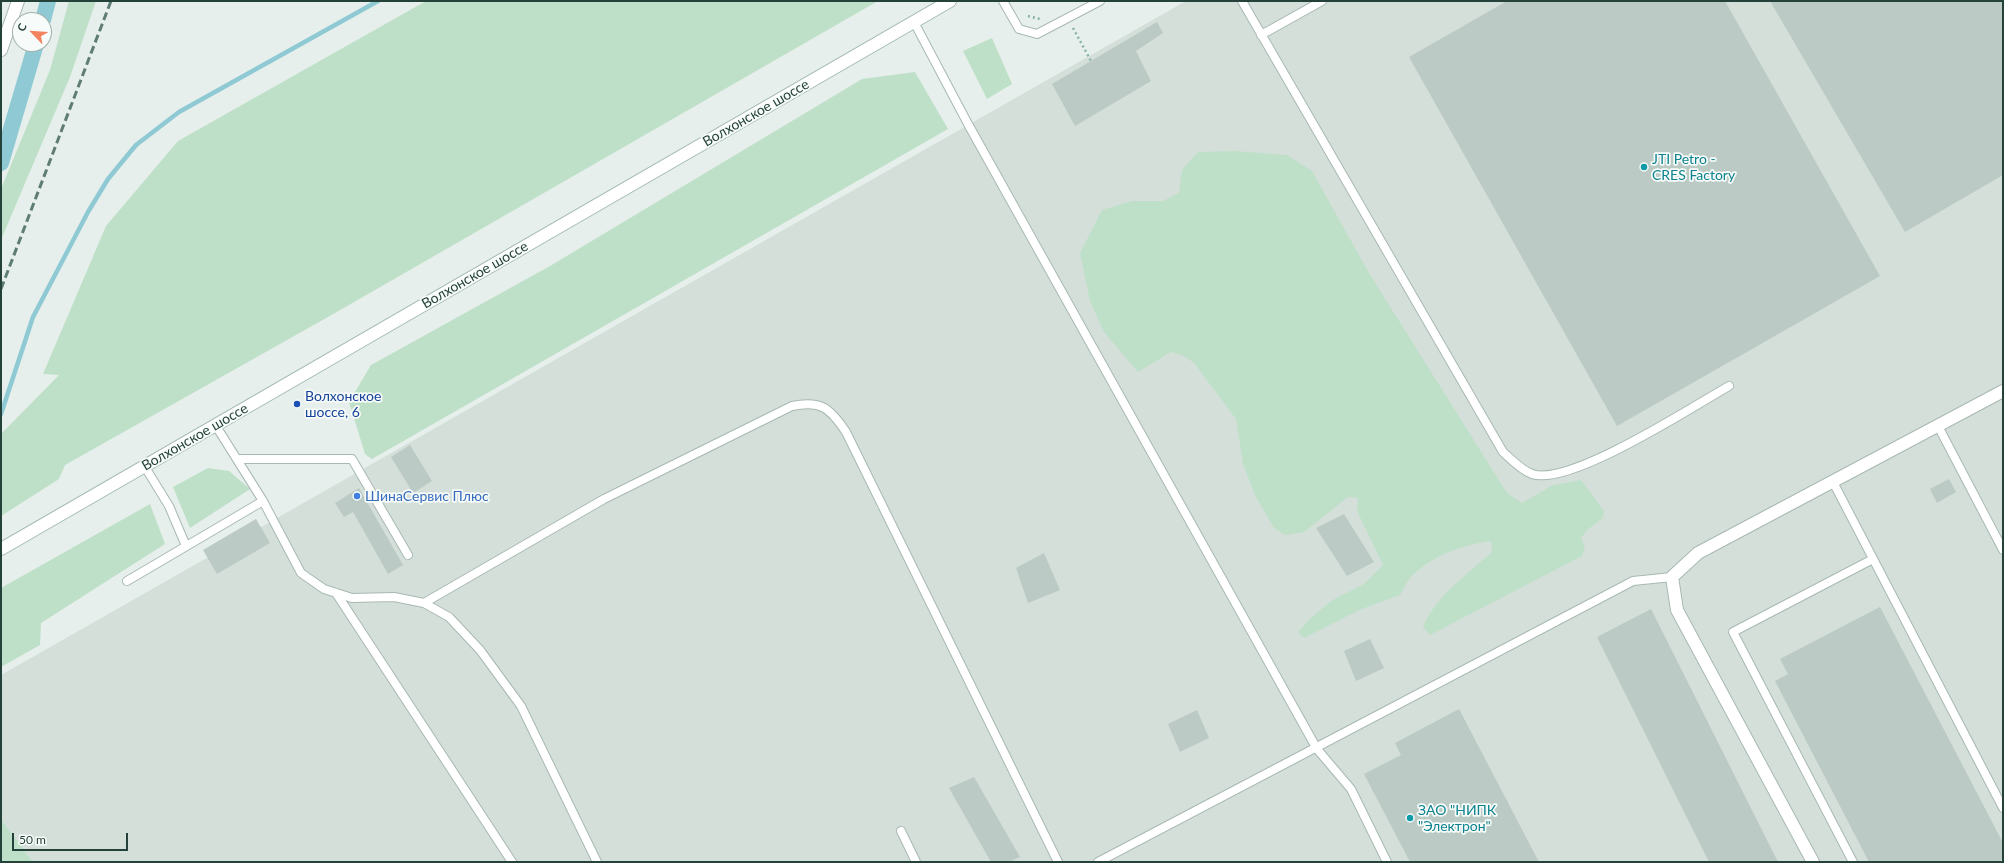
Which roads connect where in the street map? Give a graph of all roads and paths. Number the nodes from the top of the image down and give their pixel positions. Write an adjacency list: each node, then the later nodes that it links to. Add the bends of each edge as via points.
1 (18, 1): 9 (main road)
2 (950, 1): 7 (main road, Волхонское шоссе)
3 (1004, 1): 4 (lane, via 1019,29 1037,34)
4 (1100, 1)
5 (1242, 1): 8 (lane)
6 (1322, 1): 8 (lane)
7 (914, 22): 12 (main road, Волхонское шоссе); 27 (lane, via 968,124)
8 (1261, 35): 10 (lane, via 1503,452 1517,465 1532,474 1552,475 1603,458)
9 (1, 50)
10 (1729, 386)
11 (2003, 391): 13 (main road)
12 (216, 426): 14 (lane); 15 (main road, Волхонское шоссе)
13 (1938, 426): 16 (main road); 20 (lane)
14 (238, 459): 17 (lane); 21 (lane, via 352,459)
15 (145, 466): 18 (lane, via 169,506); 19 (main road, Волхонское шоссе)
16 (1833, 482): 22 (lane); 23 (main road, via 1698,553)
17 (263, 501): 18 (lane); 25 (lane, via 301,573 324,589)
18 (186, 546): 24 (lane)
19 (1, 549)
20 (2003, 550)
21 (408, 555)
22 (1873, 559): 28 (lane); 37 (lane, via 1733,632)
23 (1672, 578): 27 (lane, via 1632,581); 36 (main road, via 1677,610)
24 (127, 581)
25 (336, 593): 26 (lane, via 352,598 394,597); 30 (lane)
26 (424, 603): 31 (lane, via 448,617 480,650 521,706); 33 (lane, via 625,489 792,406 807,403 820,405 834,414 846,432)
27 (1316, 749): 34 (lane); 35 (lane, via 1351,789)
28 (2003, 808)
29 (901, 831): 32 (lane)
30 (512, 862)
31 (597, 862)
32 (916, 862)
33 (1058, 862)
34 (1098, 862)
35 (1387, 862)
36 (1813, 862)
37 (1853, 862)

